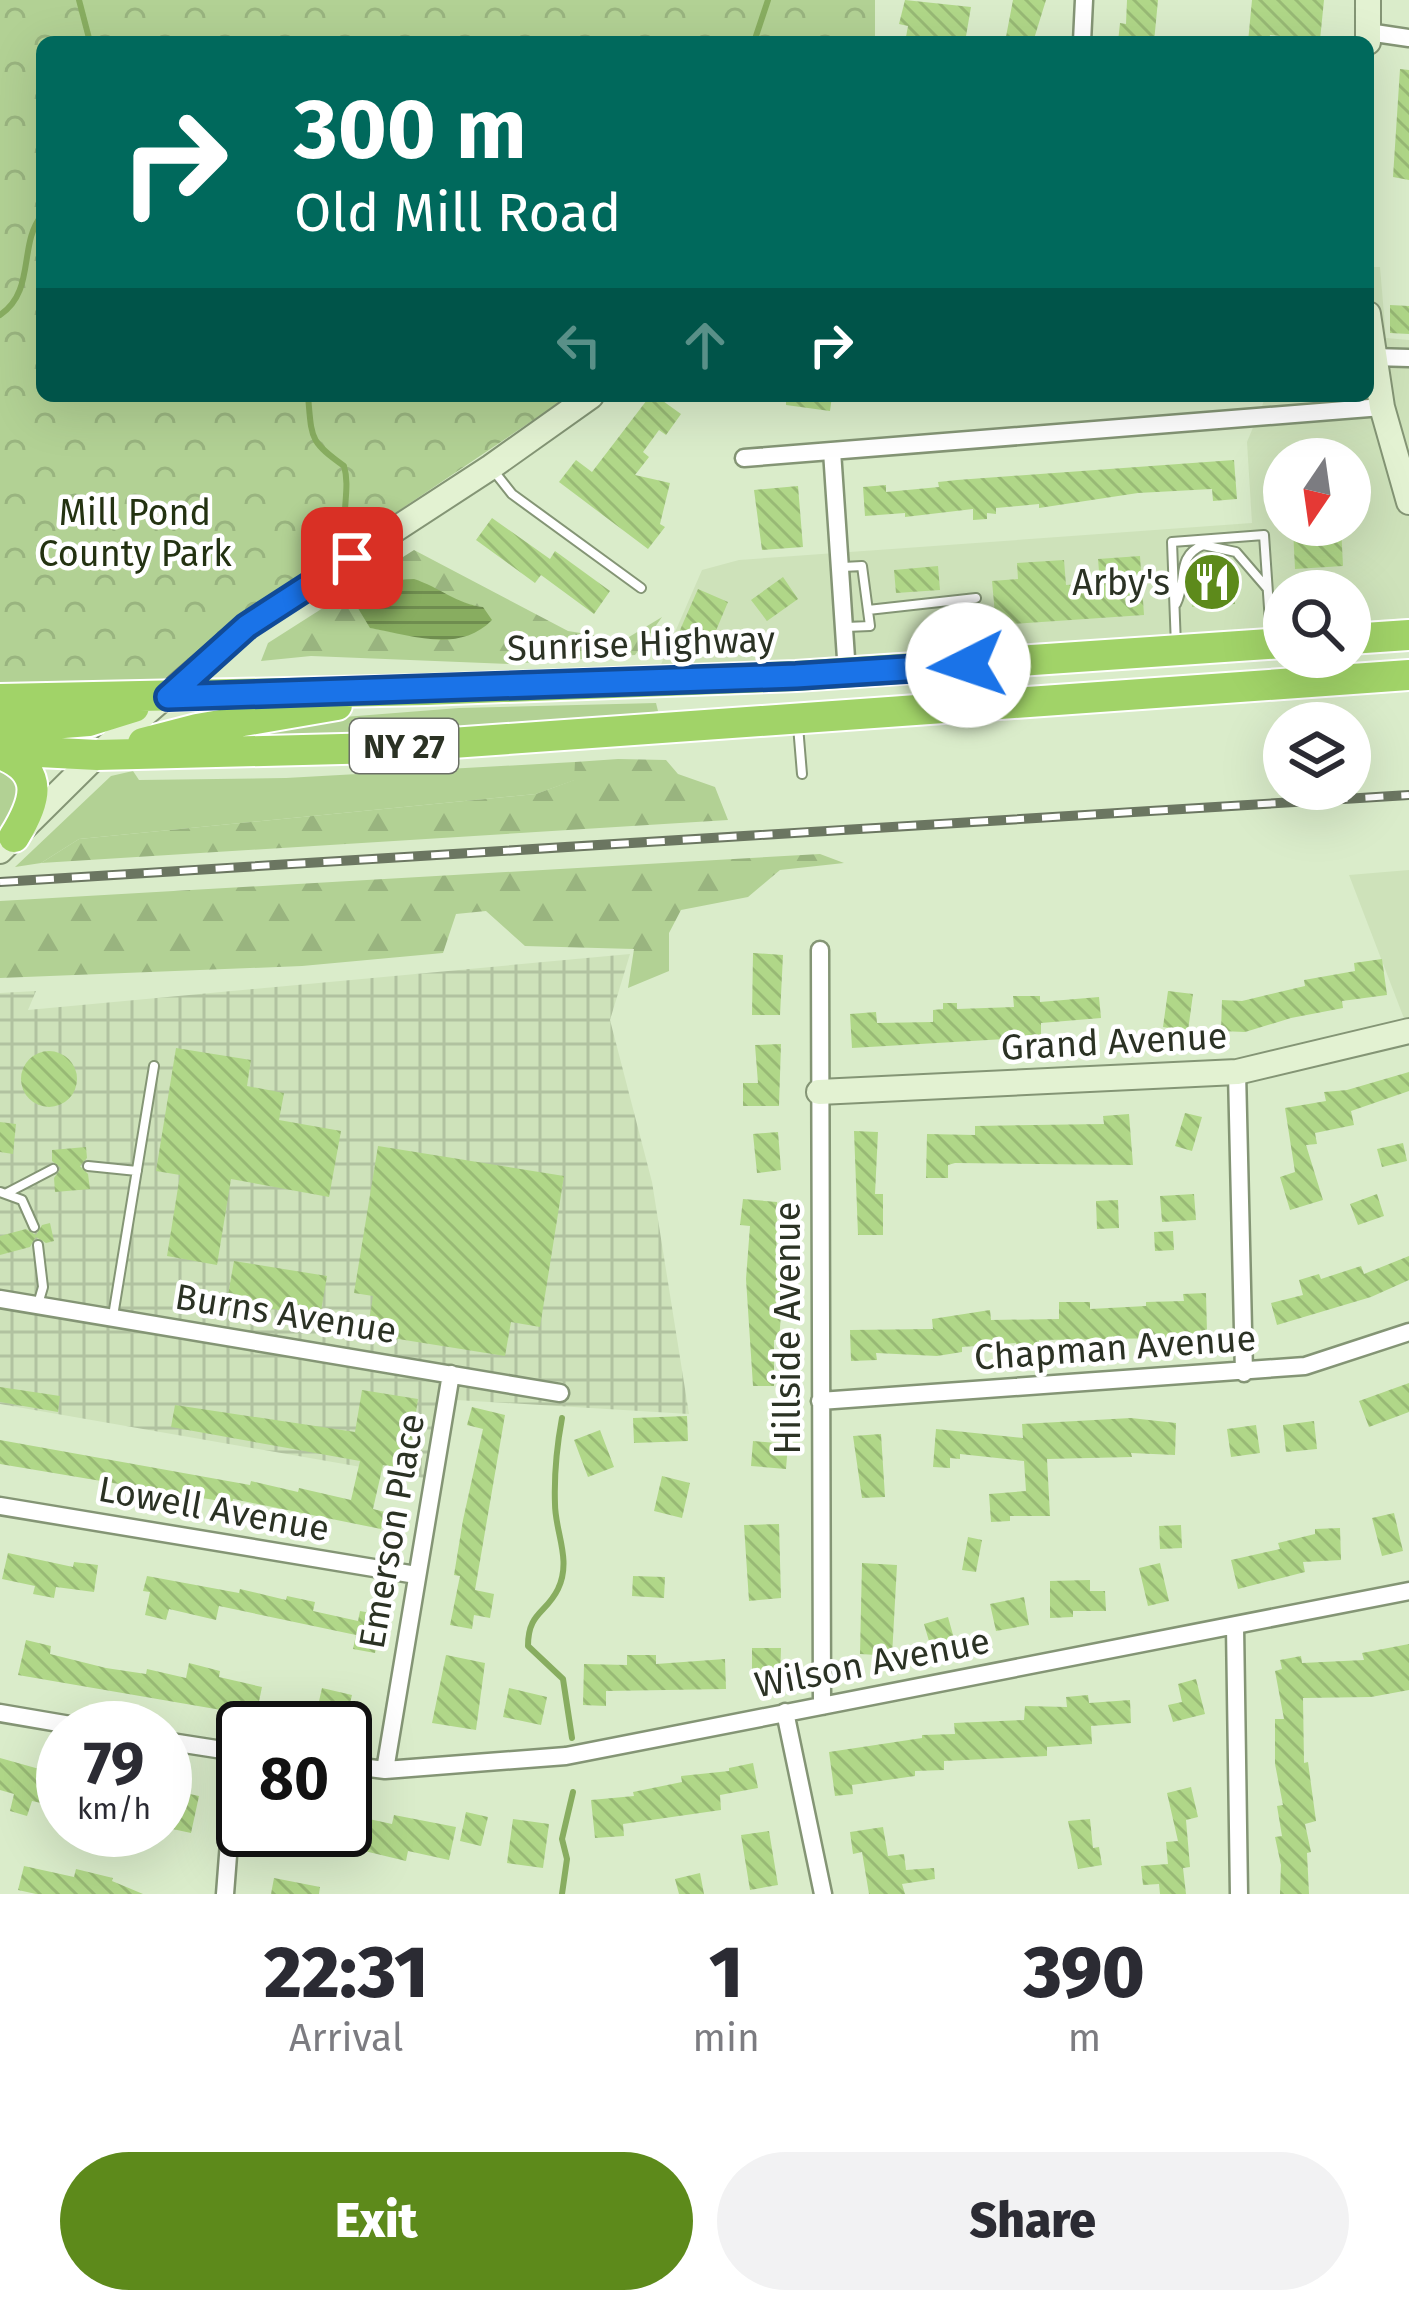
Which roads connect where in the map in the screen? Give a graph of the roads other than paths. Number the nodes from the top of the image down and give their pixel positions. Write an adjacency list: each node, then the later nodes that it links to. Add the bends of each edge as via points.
1 (1084, 0): 3 (street)
2 (1368, 0): 4 (street)
3 (1082, 36)
4 (1368, 36)
5 (1374, 37): 6 (street)
6 (1409, 38)
7 (1374, 357): 8 (street)
8 (1409, 358)
9 (1374, 367): 12 (street)
10 (583, 402): 15 (street)
11 (1301, 405): 12 (street); 13 (street, via 1233,419)
12 (1382, 407): 16 (street)
13 (832, 451): 14 (street); 17 (street)
14 (743, 458)
15 (491, 467): 20 (lane, via 512,494); 33 (street, via 247,626)
16 (1409, 502)
17 (840, 567): 23 (lane, via 862,566); 24 (street)
18 (1267, 570): 22 (lane, via 1264,535 1172,542)
19 (1263, 584): 22 (lane, via 1236,551 1203,545 1183,561)
20 (641, 588)
21 (976, 598): 23 (lane)
22 (1174, 608): 28 (lane)
23 (868, 610): 24 (lane, via 870,626)
24 (844, 628): 29 (street)
25 (1409, 635): 26 (highway)
26 (1371, 638)
27 (1263, 645): 28 (highway, Sunrise Highway / NY 27)
28 (1177, 651): 29 (highway, Sunrise Highway / NY 27)
29 (848, 673): 31 (highway, Sunrise Highway / NY 27)
30 (1409, 675): 35 (highway, NY 27)
31 (796, 676): 32 (highway, Sunrise Highway / NY 27); 35 (street)
32 (388, 691): 33 (highway, Sunrise Highway / NY 27); 38 (highway)
33 (168, 697): 34 (highway, Sunrise Highway / NY 27); 36 (highway, via 89,721); 38 (street)
34 (0, 699)
35 (797, 718): 38 (highway, NY 27, via 381,748); 39 (lane)
36 (0, 728)
37 (0, 752): 38 (highway, NY 27); 40 (highway, via 31,779 33,800)
38 (97, 755): 40 (street)
39 (802, 773)
40 (7, 844)
41 (820, 950): 45 (street, Hillside Avenue)
42 (1409, 1031): 44 (street, Grand Avenue)
43 (154, 1066): 48 (lane)
44 (1237, 1072): 45 (street, Grand Avenue); 56 (street)
45 (819, 1092): 59 (street, Hillside Avenue)
46 (88, 1166): 48 (lane)
47 (53, 1169): 49 (lane)
48 (136, 1172): 54 (lane)
49 (3, 1193): 50 (lane, via 22,1200)
50 (34, 1227)
51 (38, 1245): 53 (lane)
52 (0, 1299): 53 (street, Burns Avenue)
53 (38, 1305): 54 (street, Burns Avenue)
54 (112, 1318): 57 (street, Burns Avenue)
55 (1409, 1331): 56 (street, Chapman Avenue, via 1305,1366)
56 (1244, 1372): 59 (street, Chapman Avenue)
57 (451, 1374): 58 (street, Burns Avenue); 61 (street, Emerson Place)
58 (560, 1393)
59 (820, 1401): 64 (street, Hillside Avenue)
60 (0, 1506): 61 (street, Lowell Avenue)
61 (416, 1576): 69 (street, Emerson Place)
62 (1409, 1591): 63 (street, Wilson Avenue)
63 (1235, 1625): 64 (street, Wilson Avenue); 73 (street)
64 (822, 1706): 65 (street, Wilson Avenue)
65 (785, 1712): 69 (street, Wilson Avenue, via 566,1756); 72 (street)
66 (0, 1713): 67 (street)
67 (36, 1719)
68 (372, 1768): 69 (street, Wilson Avenue)
69 (385, 1770)
70 (229, 1857): 71 (street)
71 (225, 1894)
72 (824, 1894)
73 (1239, 1894)

